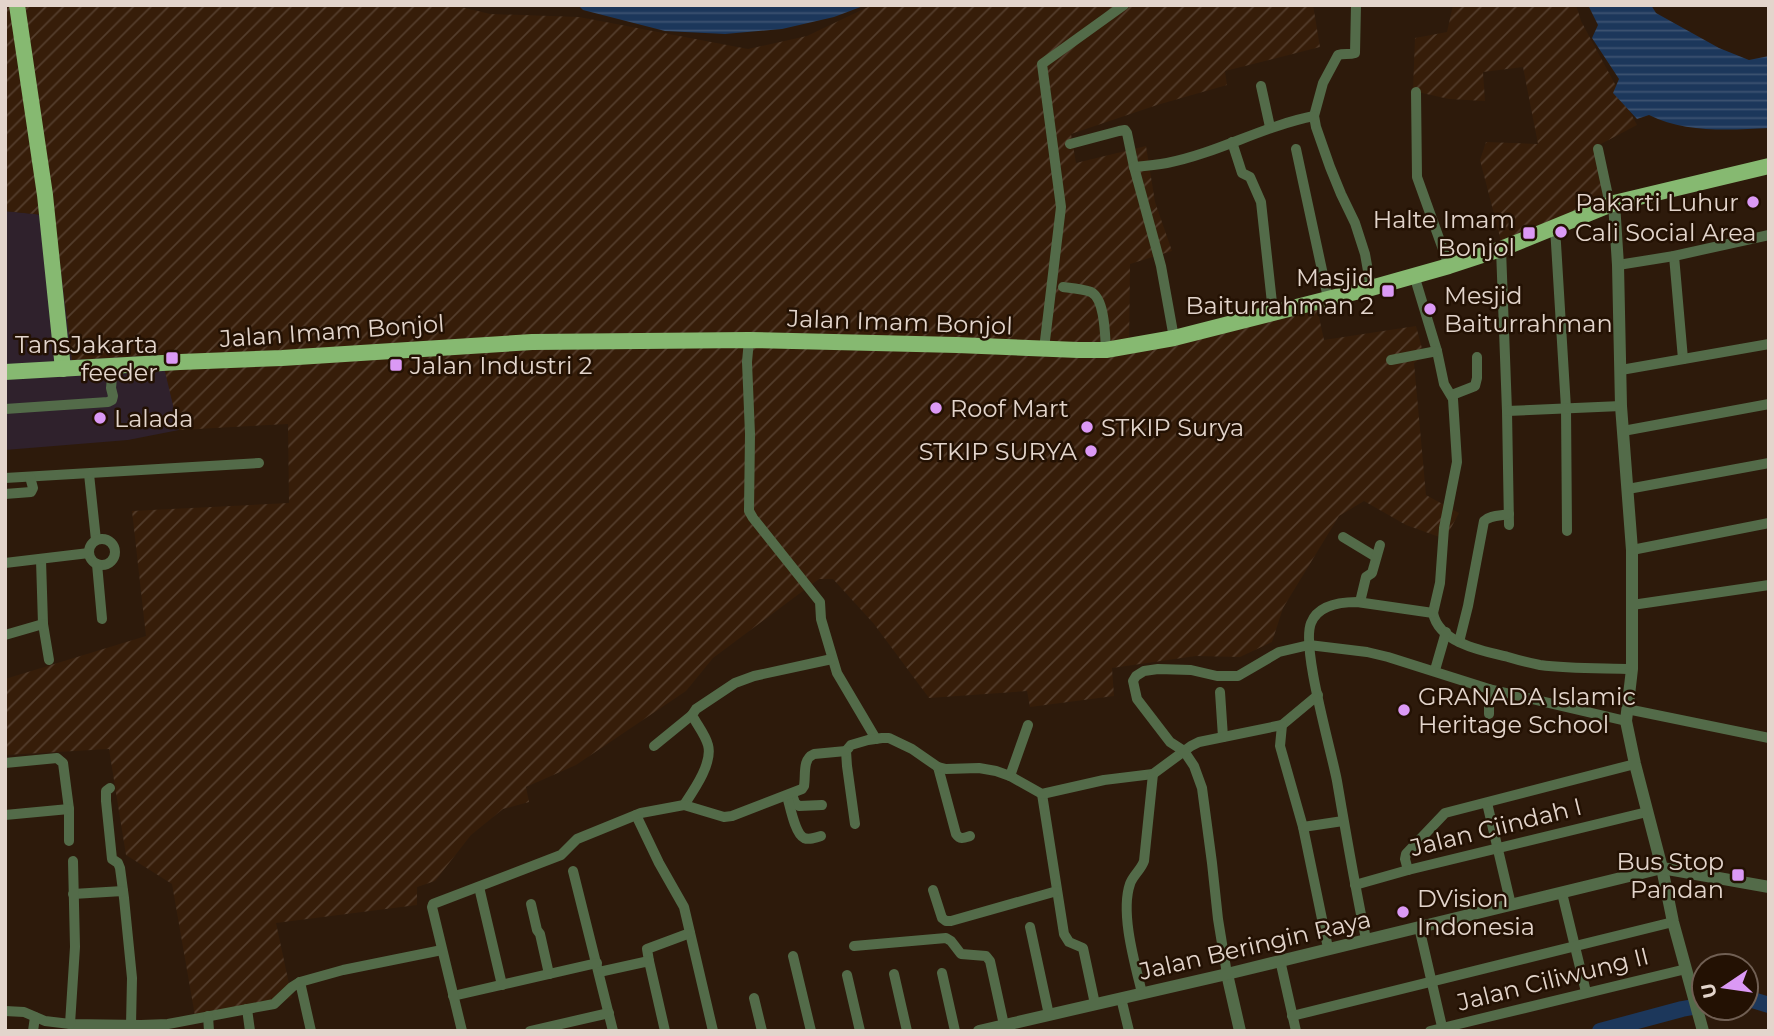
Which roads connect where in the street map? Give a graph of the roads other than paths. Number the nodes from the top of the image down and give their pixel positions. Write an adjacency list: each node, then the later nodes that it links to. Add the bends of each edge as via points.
1 (17, 5): 36 (main road, via 45,195)
2 (1124, 5): 29 (street, via 1042,64 1061,207)
3 (1356, 5): 6 (street, via 1355,53 1338,55 1323,83)
4 (1261, 86): 7 (street)
5 (1416, 92): 20 (street, via 1417,177)
6 (1314, 116): 7 (street); 23 (street, via 1355,223)
7 (1270, 127): 8 (street)
8 (1232, 142): 13 (street, via 1168,163); 25 (street, via 1242,173 1250,177 1261,202)
9 (1070, 144): 13 (street, via 1125,130)
10 (1296, 149): 24 (street)
11 (1598, 149): 14 (street)
12 (1769, 166): 14 (main road, Jalan Imam Bonjol)
13 (1134, 167): 26 (street, via 1161,266)
14 (1612, 204): 15 (main road, Jalan Imam Bonjol); 19 (street)
15 (1555, 227): 17 (main road, Jalan Imam Bonjol); 42 (street)
16 (1769, 235): 18 (street)
17 (1501, 248): 20 (main road, Jalan Imam Bonjol); 44 (street)
18 (1674, 256): 19 (street); 33 (street)
19 (1618, 265): 37 (street)
20 (1449, 266): 21 (main road, Jalan Imam Bonjol)
21 (1414, 275): 23 (main road, Jalan Imam Bonjol); 31 (street)
22 (1063, 287): 30 (street, via 1096,297)
23 (1371, 288): 24 (main road, Jalan Imam Bonjol)
24 (1328, 298): 25 (main road, Jalan Imam Bonjol)
25 (1273, 312): 26 (main road, Jalan Imam Bonjol)
26 (1174, 338): 30 (main road, Jalan Imam Bonjol)
27 (748, 340): 29 (main road, Jalan Imam Bonjol); 35 (main road, Jalan Imam Bonjol, via 507,342); 74 (street, via 750,515 820,602)
28 (1769, 344): 33 (street)
29 (1044, 349): 30 (main road, Jalan Imam Bonjol)
30 (1106, 350)
31 (1437, 351): 34 (street); 39 (street, via 1445,387)
32 (1477, 357): 39 (street, via 1475,386)
33 (1683, 359): 37 (street)
34 (1391, 360)
35 (113, 367): 36 (main road, Jalan Imam Bonjol); 43 (street, via 113,396 108,402)
36 (63, 369): 38 (main road, Jalan Imam Bonjol)
37 (1621, 370): 41 (street)
38 (5, 372)
39 (1452, 395): 67 (street, via 1457,462)
40 (1769, 404): 45 (street)
41 (1621, 406): 42 (street); 45 (street)
42 (1566, 408): 44 (street); 54 (street)
43 (5, 409)
44 (1507, 411): 72 (street, via 1509,519 1492,517 1484,522)
45 (1623, 430): 51 (street)
46 (258, 463): 48 (street)
47 (1769, 463): 51 (street)
48 (89, 474): 49 (street); 56 (street)
49 (30, 477): 50 (street); 52 (street, via 31,492)
50 (5, 478)
51 (1628, 489): 58 (street)
52 (5, 494)
53 (1769, 523): 58 (street)
54 (1567, 531)
55 (1343, 537): 60 (street)
56 (96, 540): 59 (street); 63 (street, via 108,540 114,551 109,562)
57 (1380, 545): 60 (street)
58 (1632, 550): 66 (street)
59 (89, 553): 61 (street); 63 (street)
60 (1376, 556): 65 (street)
61 (41, 560): 62 (street); 69 (street)
62 (5, 563)
63 (97, 564): 68 (street)
64 (1769, 585): 66 (street)
65 (1360, 602): 67 (street); 73 (street, via 1321,610 1309,626)
66 (1632, 605): 76 (street)
67 (1433, 612): 70 (street)
68 (102, 619)
69 (43, 624): 71 (street); 75 (street)
70 (1446, 632): 72 (street); 77 (street)
71 (5, 635)
72 (1459, 642): 76 (street, via 1540,665)
73 (1309, 645): 77 (street, via 1367,652); 80 (street); 91 (street, via 1279,652 1238,676 1158,669 1136,676 1137,699 1170,742)
74 (832, 659): 82 (street, via 735,683); 88 (street)
75 (48, 660)
76 (1632, 669): 83 (street)
77 (1435, 670): 78 (street)
78 (1489, 689): 81 (street); 83 (street)
79 (1220, 692): 86 (street)
80 (1318, 695): 85 (street); 107 (street)
81 (1489, 714)
82 (692, 715): 89 (street); 102 (street, via 709,752)
83 (1626, 715): 87 (street); 93 (street)
84 (1028, 725): 96 (street)
85 (1282, 725): 86 (street); 109 (street, via 1280,746)
86 (1223, 737): 91 (street, via 1199,742)
87 (1769, 737)
88 (876, 738): 90 (street); 94 (street, via 912,748)
89 (654, 746)
90 (846, 751): 99 (street, via 809,756 804,786); 108 (street)
91 (1185, 751): 95 (street); 145 (street, via 1202,788)
92 (5, 763): 103 (street, via 61,759)
93 (1635, 764): 100 (street); 104 (street)
94 (938, 768): 96 (street, via 979,768); 111 (street, via 956,834 962,839)
95 (1153, 774): 98 (street); 151 (street, via 1143,866 1130,882 1127,897 1130,942)
96 (1010, 776): 98 (street)
97 (110, 788): 122 (street, via 106,800 112,859 120,868)
98 (1042, 794): 123 (street)
99 (789, 795): 101 (street, via 799,806); 102 (street, via 727,817); 110 (street, via 798,832 803,838)
100 (1487, 803): 113 (street); 116 (street, via 1443,815 1406,854)
101 (821, 804)
102 (684, 805): 106 (street)
103 (69, 809): 105 (street); 112 (street)
104 (1647, 812): 113 (street, Jalan Ciindah I); 115 (street)
105 (5, 814)
106 (636, 815): 119 (street, via 577,839 561,855); 131 (street, via 680,899)
107 (1343, 821): 109 (street); 118 (street)
108 (855, 824)
109 (1303, 827): 135 (street)
110 (821, 836)
111 (970, 836)
112 (69, 841)
113 (1499, 849): 116 (street, Jalan Ciindah I); 127 (street)
114 (73, 861): 125 (street)
115 (1662, 868): 120 (street); 124 (street, Jalan Beringin Raya); 128 (street)
116 (1408, 870): 118 (street, Jalan Ciindah I)
117 (573, 871): 140 (street)
118 (1355, 886): 132 (street)
119 (479, 887): 136 (street, via 433,904); 149 (street)
120 (1769, 887)
121 (933, 890): 123 (street, via 946,921)
122 (123, 891): 125 (street); 164 (street, via 132,978)
123 (1057, 891): 155 (street, via 1064,934 1083,948)
124 (1562, 893): 127 (street, Jalan Beringin Raya); 134 (street)
125 (74, 894): 163 (street)
126 (531, 904): 143 (street)
127 (1511, 905): 130 (street, Jalan Beringin Raya)
128 (1673, 922): 134 (street); 141 (street)
129 (1030, 927): 159 (street)
130 (1419, 927): 132 (street, Jalan Beringin Raya); 148 (street)
131 (690, 933): 139 (street, via 647,949); 177 (street)
132 (1366, 939): 135 (street, Jalan Beringin Raya)
133 (854, 946): 165 (street, via 946,938 961,954 987,957)
134 (1574, 947): 148 (street); 150 (street)
135 (1328, 948): 138 (street, Jalan Beringin Raya)
136 (442, 950): 147 (street); 152 (street)
137 (793, 956): 179 (street)
138 (1280, 960): 145 (street, Jalan Beringin Raya); 161 (street)
139 (649, 961): 140 (street); 176 (street)
140 (598, 967): 143 (street); 158 (street)
141 (1686, 969): 150 (street, Jalan Ciliwung II); 166 (street)
142 (942, 973): 182 (street)
143 (549, 974): 149 (street)
144 (894, 974): 181 (street)
145 (1227, 974): 151 (street, Jalan Beringin Raya); 168 (street)
146 (847, 975): 180 (street)
147 (300, 982): 156 (street, via 274,1004); 172 (street)
148 (1432, 982): 161 (street); 167 (street)
149 (502, 985): 152 (street)
150 (1586, 992): 167 (street, Jalan Ciliwung II)
151 (1142, 993): 154 (street, Jalan Beringin Raya)
152 (453, 996): 173 (street)
153 (754, 998): 178 (street)
154 (1121, 998): 155 (street, Jalan Beringin Raya); 184 (street)
155 (1095, 1004): 159 (street, Jalan Beringin Raya)
156 (247, 1009): 160 (street); 171 (street)
157 (5, 1011): 162 (street)
158 (609, 1013): 174 (street); 175 (street)
159 (1049, 1015): 165 (street, Jalan Beringin Raya)
160 (208, 1016): 164 (street); 170 (street)
161 (1292, 1016): 185 (street)
162 (35, 1017): 163 (street); 169 (street)
163 (70, 1024): 164 (street)
164 (131, 1025)
165 (1004, 1025): 183 (street, Jalan Beringin Raya)
166 (1702, 1025)
167 (1443, 1029): 186 (street, Jalan Ciliwung II)
168 (1236, 1030)
169 (33, 1031)
170 (209, 1031)
171 (250, 1031)
172 (311, 1031)
173 (462, 1031)
174 (530, 1031)
175 (613, 1031)
176 (666, 1031)
177 (713, 1031)
178 (762, 1031)
179 (811, 1031)
180 (860, 1031)
181 (907, 1031)
182 (956, 1031)
183 (979, 1031)
184 (1129, 1031)
185 (1296, 1031)
186 (1430, 1031)

